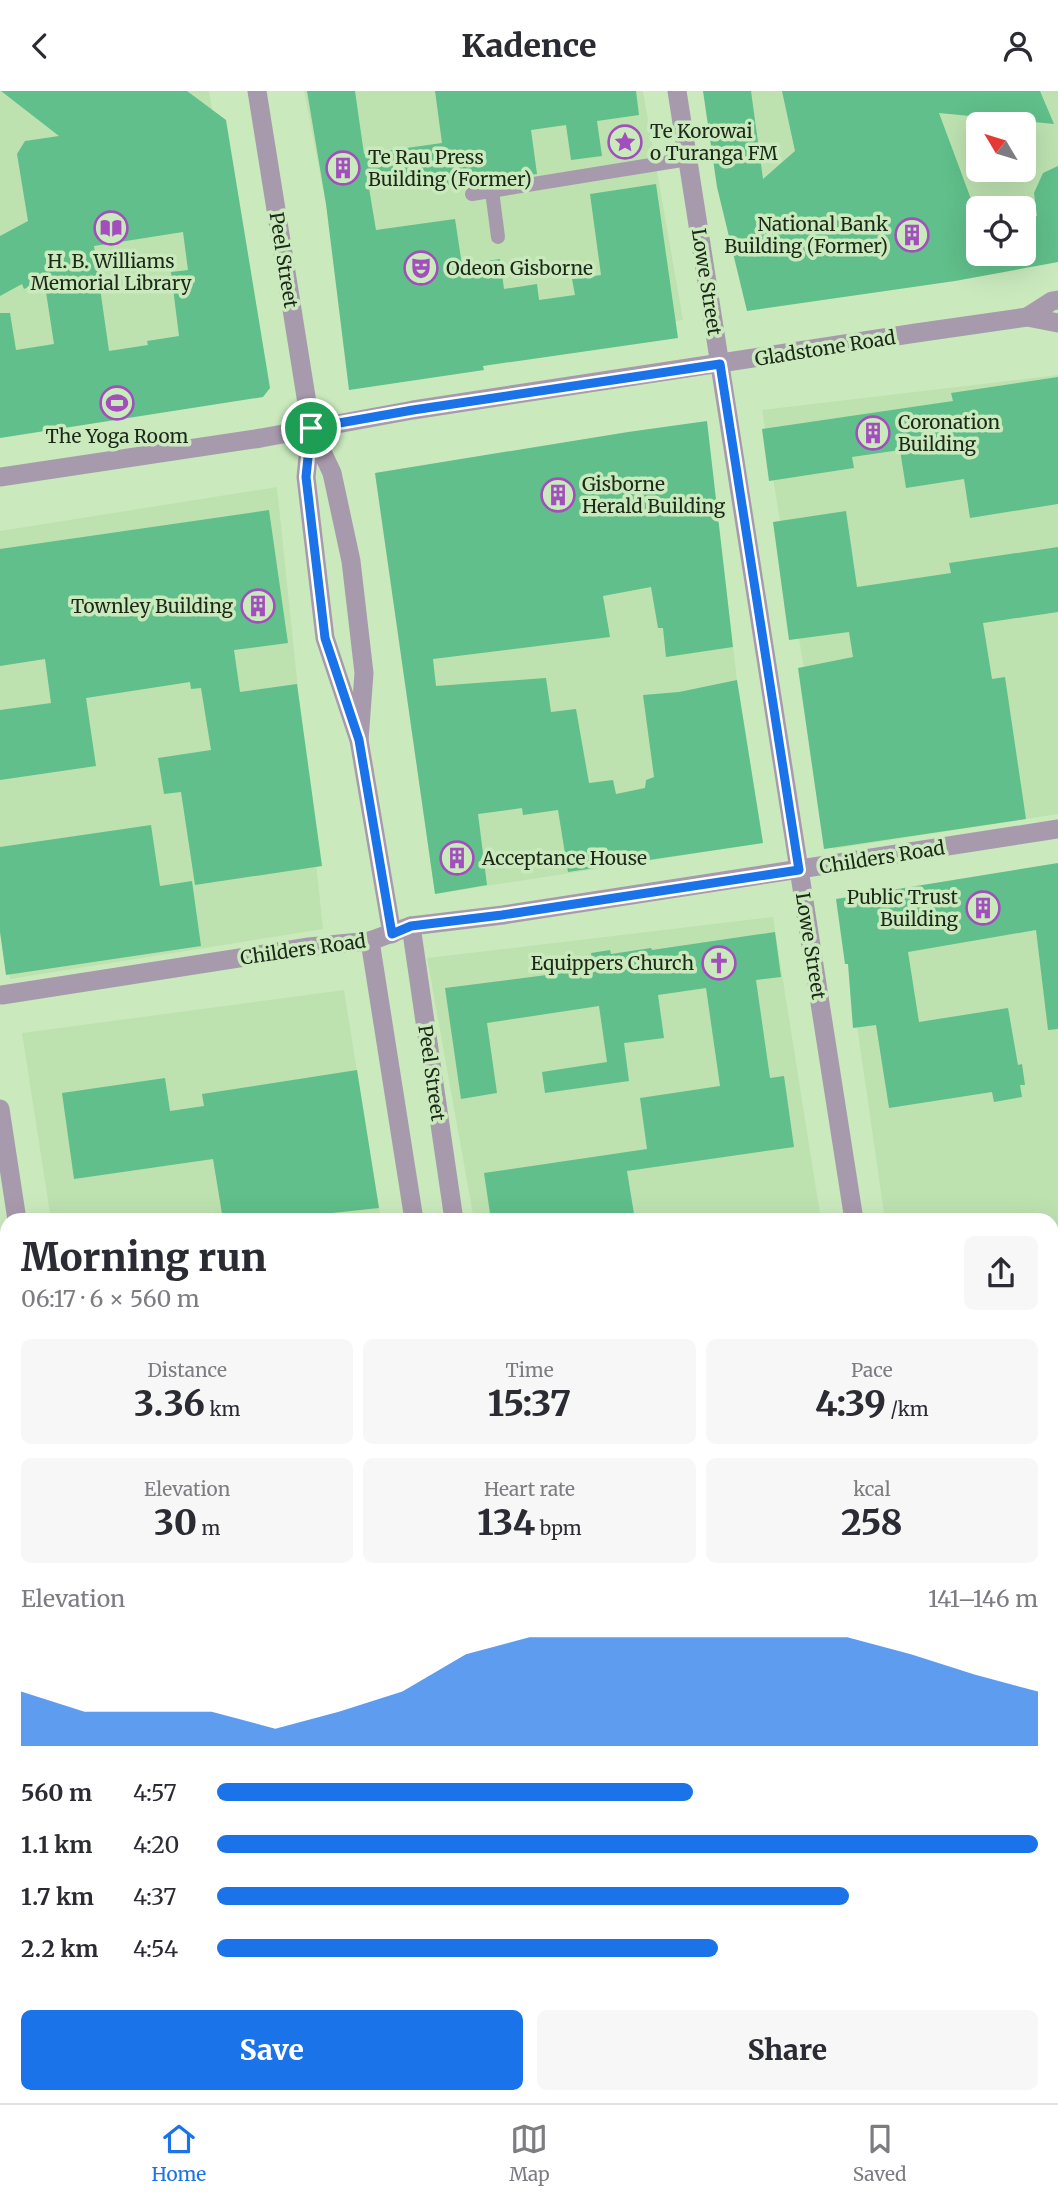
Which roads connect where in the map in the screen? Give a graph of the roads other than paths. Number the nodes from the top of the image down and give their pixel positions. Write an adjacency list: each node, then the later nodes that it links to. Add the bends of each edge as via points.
1 (257, 91): 11 (street, Peel Street)
2 (677, 91): 3 (street, Lowe Street)
3 (688, 159): 4 (lane); 10 (street, Lowe Street)
4 (492, 191): 5 (lane); 6 (lane)
5 (472, 194)
6 (498, 237)
7 (1058, 300): 8 (street, Gladstone Road)
8 (1027, 317): 9 (street, Gladstone Road); 10 (street, Gladstone Road)
9 (1058, 323)
10 (720, 364): 11 (street, Gladstone Road); 15 (street, Lowe Street)
11 (311, 428): 12 (street, Gladstone Road); 13 (street, Peel Street, via 306,477 325,638); 13 (street, Peel Street, via 332,473 351,561 365,673)
12 (0, 477)
13 (359, 740): 17 (street, Peel Street)
14 (1058, 829): 15 (street, Childers Road)
15 (799, 870): 16 (street, Childers Road); 24 (street, Lowe Street)
16 (411, 926): 17 (street, Childers Road); 23 (street, Peel Street)
17 (392, 934): 18 (street, Childers Road)
18 (370, 941): 19 (street, Childers Road); 22 (street)
19 (1, 997)
20 (0, 1109): 21 (street)
21 (16, 1213)
22 (413, 1213)
23 (453, 1213)
24 (853, 1213)

